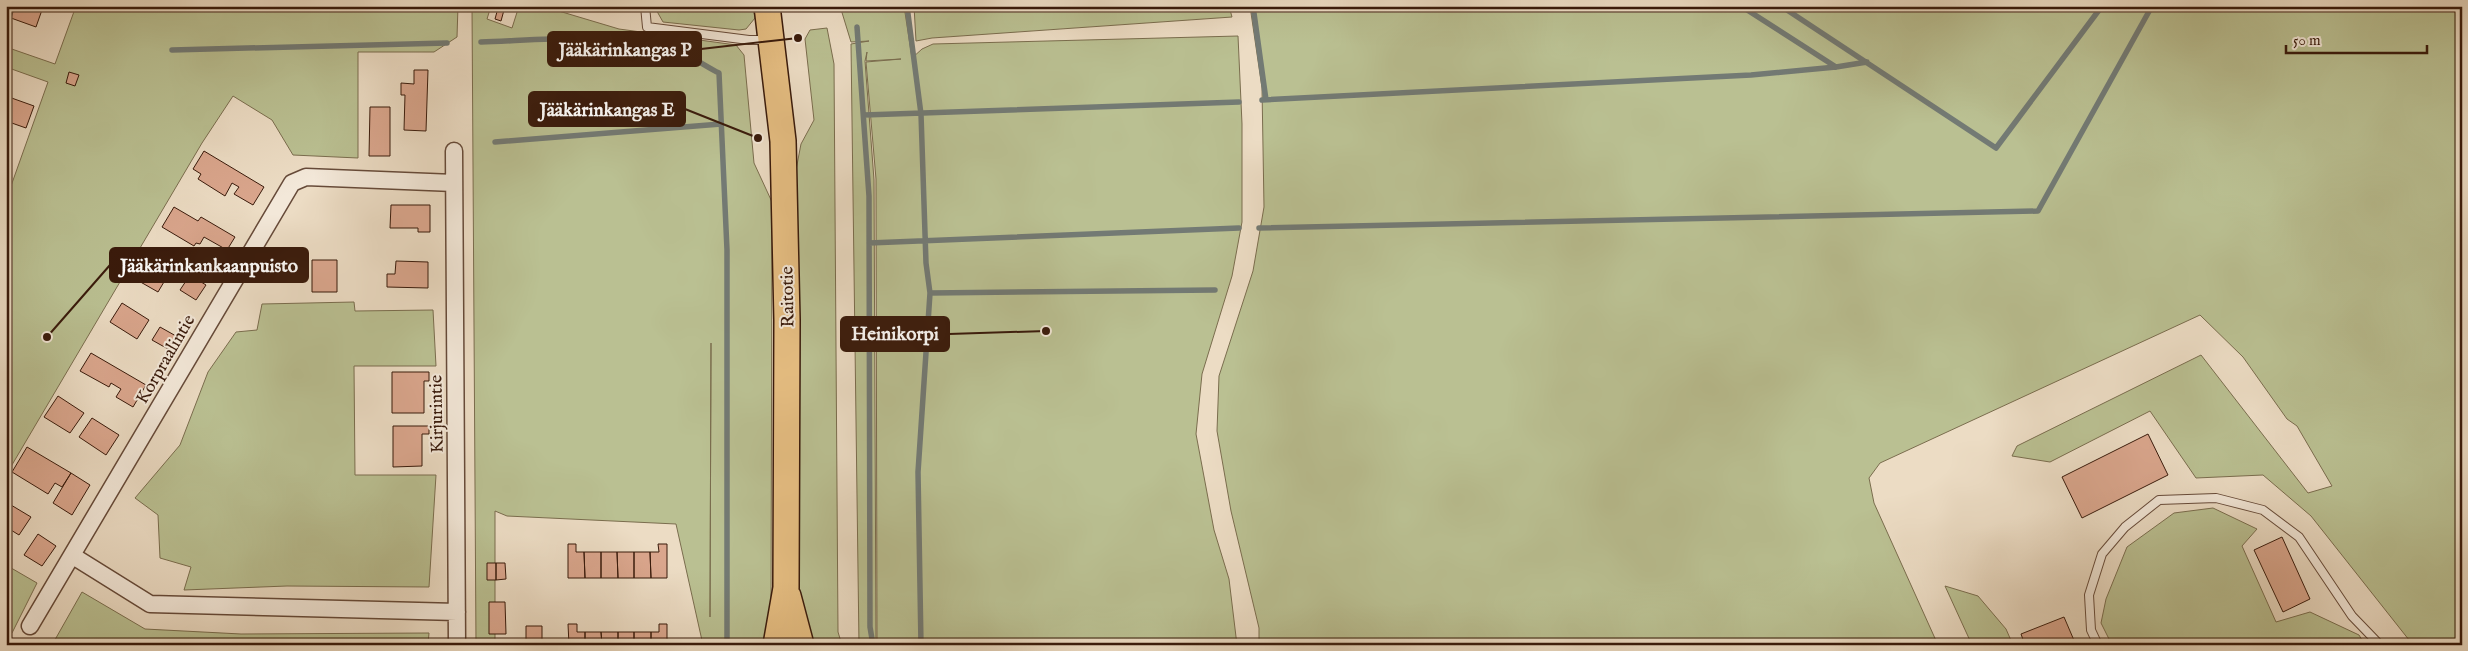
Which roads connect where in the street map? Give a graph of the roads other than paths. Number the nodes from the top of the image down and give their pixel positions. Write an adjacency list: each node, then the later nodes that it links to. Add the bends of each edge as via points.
1 (645, 6): 3 (lane, via 647,27)
2 (767, 6): 3 (main road, Raitotie)
3 (772, 40): 7 (main road, Raitotie, via 783,141 788,320)
4 (454, 151): 5 (street, Kirjurintie)
5 (454, 183): 6 (street, Korpraalintie, via 306,177 292,183); 8 (street, Kirjurintie)
6 (73, 556): 8 (street, via 150,604); 9 (street, Korpraalintie)
7 (786, 588): 11 (main road, Raitotie); 12 (main road, Raitotie)
8 (458, 612): 10 (street, Kirjurintie)
9 (30, 626)
10 (457, 645)
11 (776, 645)
12 (801, 645)
13 (2098, 645): 14 (lane, via 2091,630 2089,595 2102,554 2125,527 2159,500 2216,498 2262,510 2299,538 2352,616)
14 (2380, 645)

